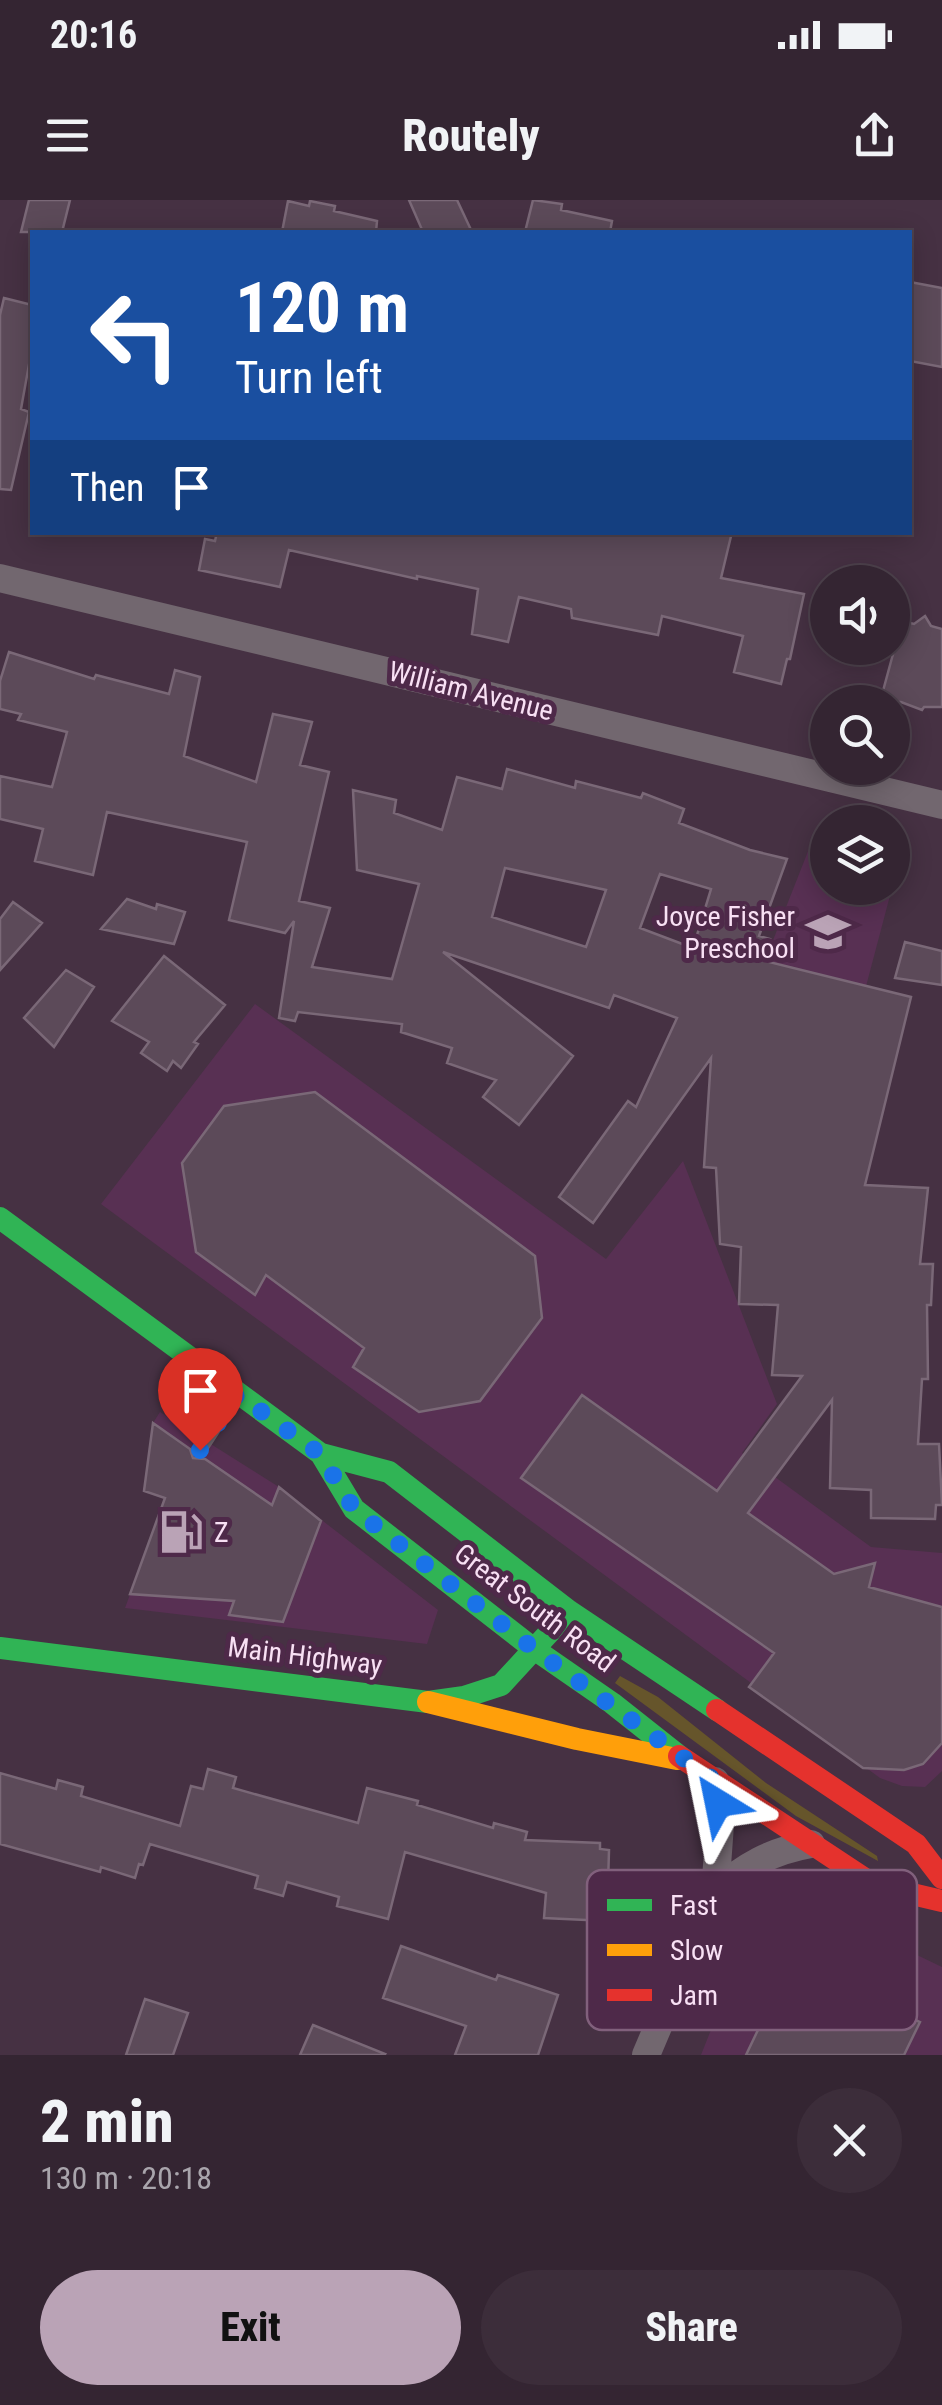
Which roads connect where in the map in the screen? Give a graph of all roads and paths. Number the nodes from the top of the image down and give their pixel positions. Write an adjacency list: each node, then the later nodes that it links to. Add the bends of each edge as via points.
1 (0, 578): 2 (street, William Avenue)
2 (942, 805)
3 (0, 1218): 4 (main road, Great South Road)
4 (237, 1394): 5 (lane); 6 (main road, Great South Road)
5 (200, 1450)
6 (320, 1454): 7 (main road, Great South Road, via 389,1472); 9 (main road, Great South Road, via 354,1509)
7 (568, 1611): 9 (main road, Main Highway); 17 (main road, Great South Road, via 916,1844)
8 (0, 1648): 10 (main road, Main Highway)
9 (534, 1649): 10 (main road, Main Highway, via 501,1686); 11 (main road, Great South Road)
10 (428, 1702): 11 (main road)
11 (684, 1760): 12 (main road, Great South Road)
12 (715, 1781): 13 (main road, Great South Road); 14 (street)
13 (811, 1844): 15 (street, via 758,1858); 16 (main road, Great South Road)
14 (716, 1870)
15 (742, 1870)
16 (851, 1870)
17 (942, 1878)
18 (917, 1895): 19 (main road, Great South Road)
19 (942, 1901)
20 (656, 2030): 21 (street)
21 (646, 2055)

